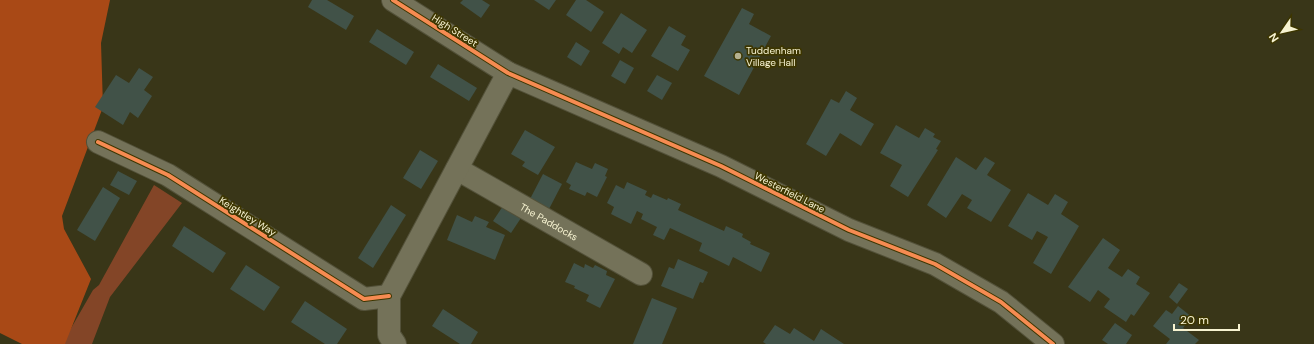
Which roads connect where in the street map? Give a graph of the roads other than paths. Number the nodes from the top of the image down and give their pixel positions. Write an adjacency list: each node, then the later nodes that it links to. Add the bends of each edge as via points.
1 (393, 0): 2 (street, High Street)
2 (508, 73): 4 (street); 8 (street, Westerfield Lane, via 721,166 849,230 935,264 1001,302)
3 (98, 142): 6 (street, Keightley Way, via 168,175 364,298)
4 (457, 169): 5 (street, The Paddocks); 6 (street)
5 (641, 274)
6 (389, 296): 7 (street, via 389,335)
7 (395, 344)
8 (1053, 344)

